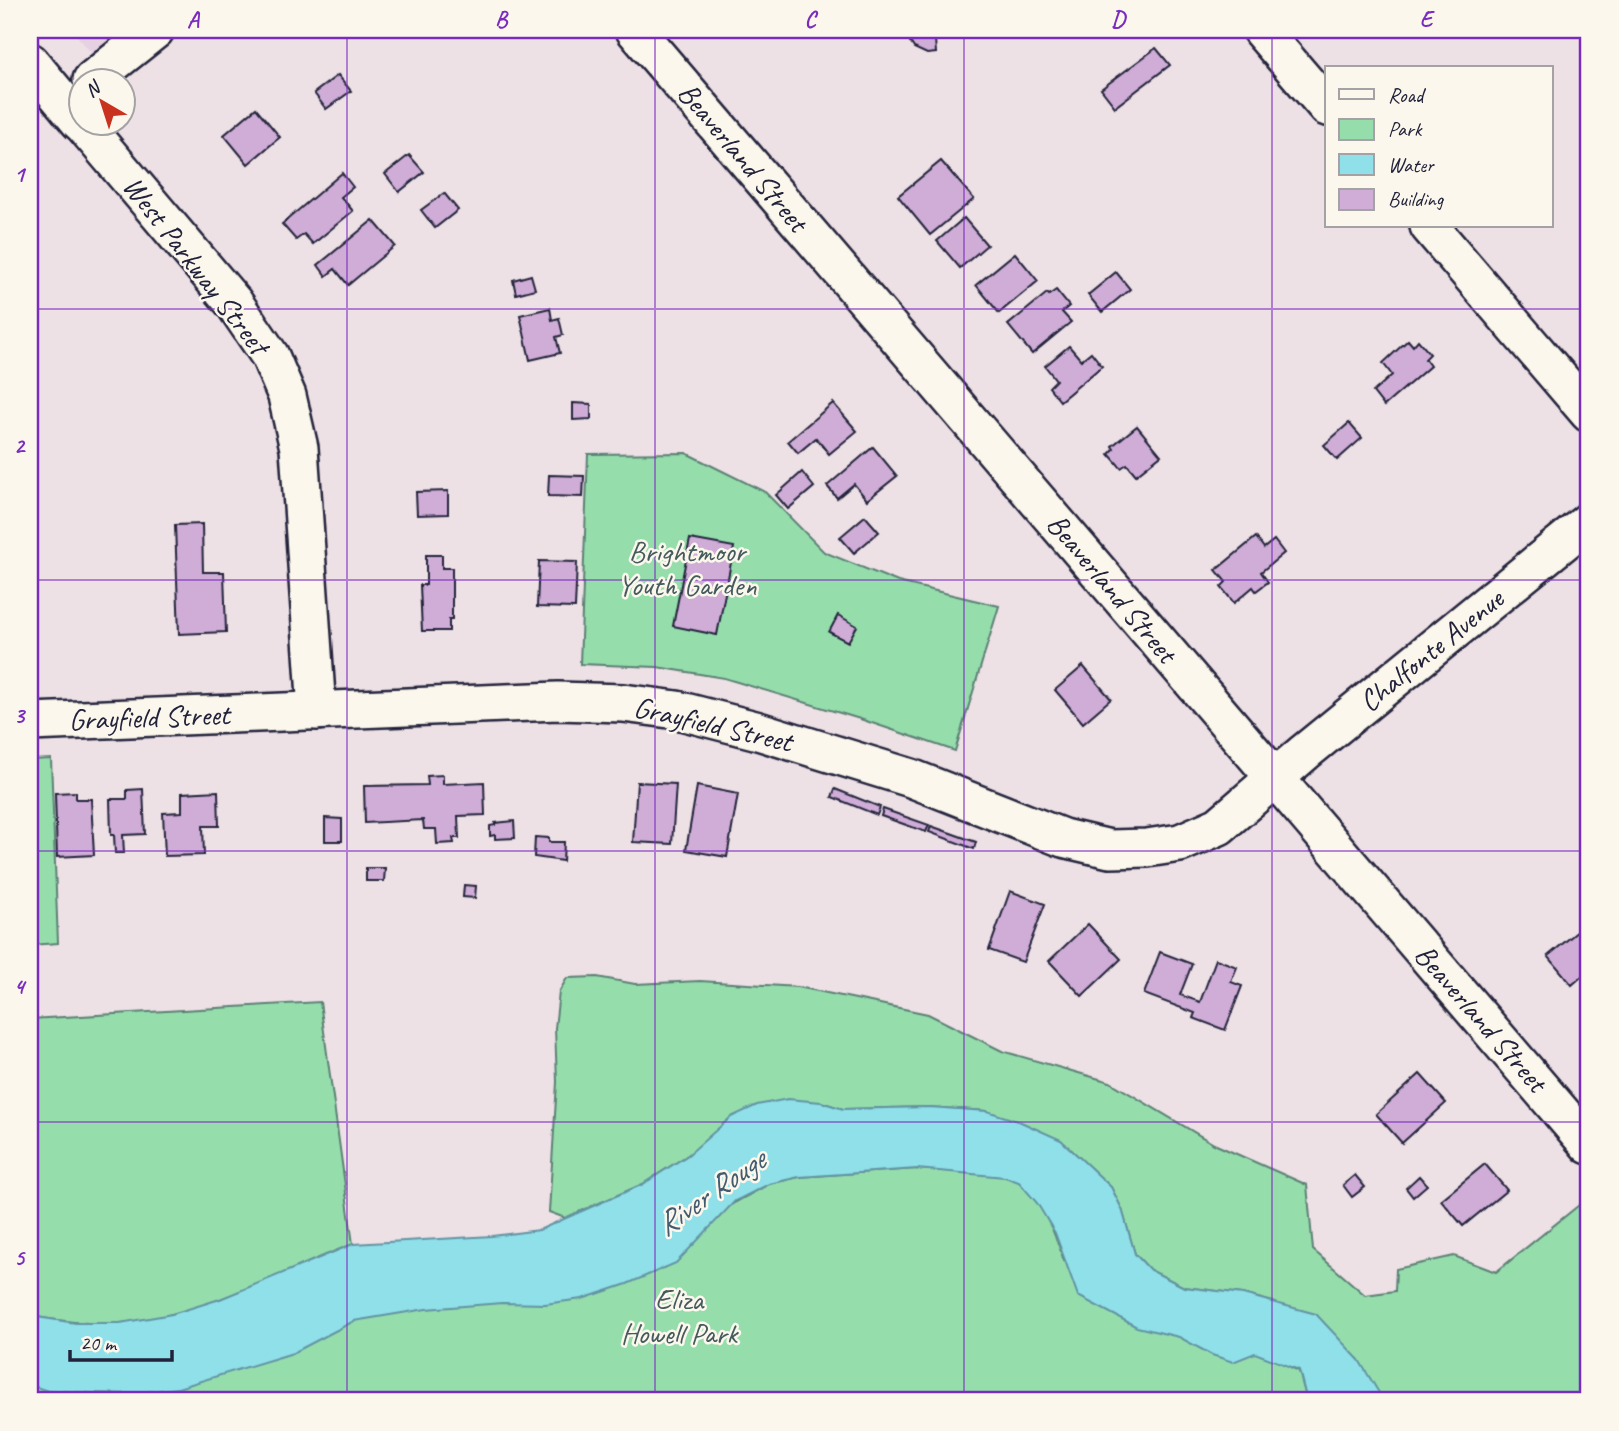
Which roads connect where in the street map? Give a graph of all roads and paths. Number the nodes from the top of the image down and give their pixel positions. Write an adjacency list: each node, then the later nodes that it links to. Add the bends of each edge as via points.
1 (155, 30): 5 (street)
2 (635, 30): 14 (street, Beaverland Street)
3 (1261, 30): 7 (street)
4 (30, 62): 6 (street, West Parkway Street)
5 (110, 66)
6 (66, 100)
7 (1325, 105)
8 (97, 136): 12 (street, West Parkway Street, via 234,303 270,356 287,396 299,448)
9 (1431, 228): 10 (street)
10 (1589, 413)
11 (1589, 521): 14 (street, Chalfonte Avenue)
12 (317, 711): 13 (street, Grayfield Street); 14 (street, Grayfield Street, via 558,701 677,710 827,750 1063,838 1110,849 1180,843 1219,826)
13 (30, 722)
14 (1274, 778): 15 (street, Beaverland Street)
15 (1589, 1145)

